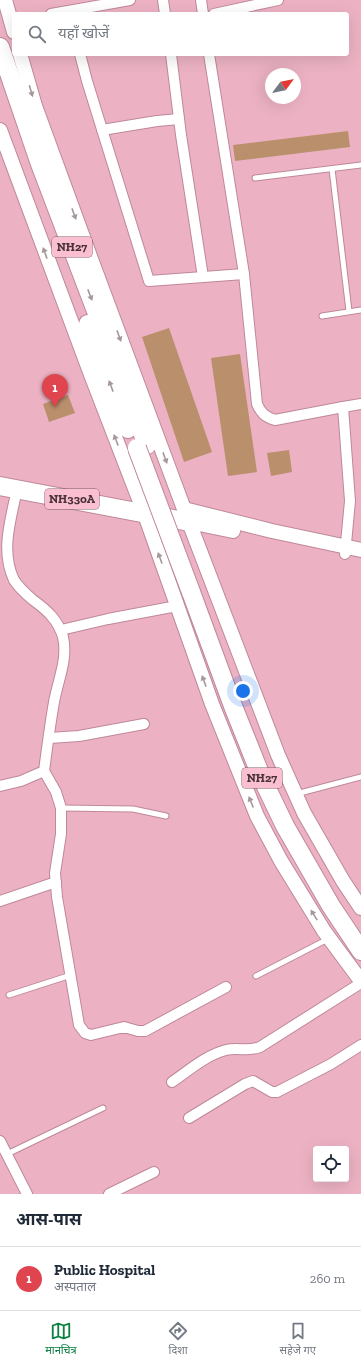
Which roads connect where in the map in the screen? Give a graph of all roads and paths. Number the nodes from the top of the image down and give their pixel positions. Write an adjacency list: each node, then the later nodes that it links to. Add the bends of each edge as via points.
1 (5, 0): 10 (street)
2 (130, 0): 6 (street)
3 (163, 0): 7 (street)
4 (201, 0): 8 (street)
5 (278, 0): 9 (street)
6 (69, 12)
7 (165, 12)
8 (203, 12)
9 (223, 12)
10 (12, 24)
11 (0, 48): 30 (highway, NH27, one-way to 30)
12 (21, 56): 34 (street, one-way to 34, via 41,120)
13 (81, 56): 19 (street)
14 (170, 56): 17 (street)
15 (209, 56): 23 (street)
16 (0, 80): 30 (highway, NH27, one-way to 16, via 112,390)
17 (179, 119): 19 (street); 24 (street)
18 (0, 130): 33 (street, one-way to 18)
19 (102, 130): 24 (street, via 149,281)
20 (361, 165): 21 (lane)
21 (332, 169): 22 (lane); 26 (lane)
22 (255, 178)
23 (244, 274): 24 (street); 29 (street, via 257,404 260,411 266,417 275,420)
24 (203, 277)
25 (361, 310): 26 (lane)
26 (349, 311): 27 (lane)
27 (322, 316)
28 (361, 404): 29 (street)
29 (343, 407): 36 (street, via 350,501)
30 (142, 446): 38 (highway, NH27, bridge)
31 (0, 478): 33 (highway, NH330A)
32 (8, 487): 33 (highway, NH330A); 40 (street, via 8,564 19,587 52,616)
33 (142, 507): 34 (highway, NH330A); 39 (street, one-way to 33)
34 (186, 516): 36 (street); 46 (street, via 278,754)
35 (361, 550): 36 (street)
36 (345, 551): 37 (street)
37 (361, 558)
38 (197, 590): 52 (highway, NH27, via 267,764 319,866); 54 (highway, NH27, via 233,706 261,776 289,833 331,906)
39 (177, 606): 40 (street); 53 (street, one-way to 39, via 281,861 257,816 212,704)
40 (61, 630): 42 (street, via 64,658)
41 (144, 724): 42 (street, via 79,736)
42 (49, 738): 43 (street)
43 (44, 771): 45 (street, via 21,781); 47 (street, via 56,792)
44 (361, 777): 46 (lane)
45 (0, 786)
46 (296, 794): 51 (street, via 343,881)
47 (61, 808): 48 (lane, via 133,809); 49 (street)
48 (166, 816)
49 (56, 882): 50 (street); 55 (street)
50 (0, 901)
51 (361, 908)
52 (361, 930)
53 (329, 938): 56 (lane); 57 (street)
54 (361, 951)
55 (71, 975): 58 (street, via 79,1025 85,1033 91,1035 124,1027 145,1030); 59 (lane)
56 (256, 976)
57 (361, 982): 61 (street, via 260,1047 252,1050 227,1050 208,1057)
58 (226, 987)
59 (9, 995)
60 (361, 1045): 63 (street, via 277,1092 272,1092 253,1081)
61 (172, 1082)
62 (103, 1108): 65 (lane)
63 (190, 1118)
64 (0, 1141): 65 (street)
65 (7, 1154): 67 (street)
66 (154, 1172): 68 (street)
67 (27, 1194)
68 (109, 1194)

